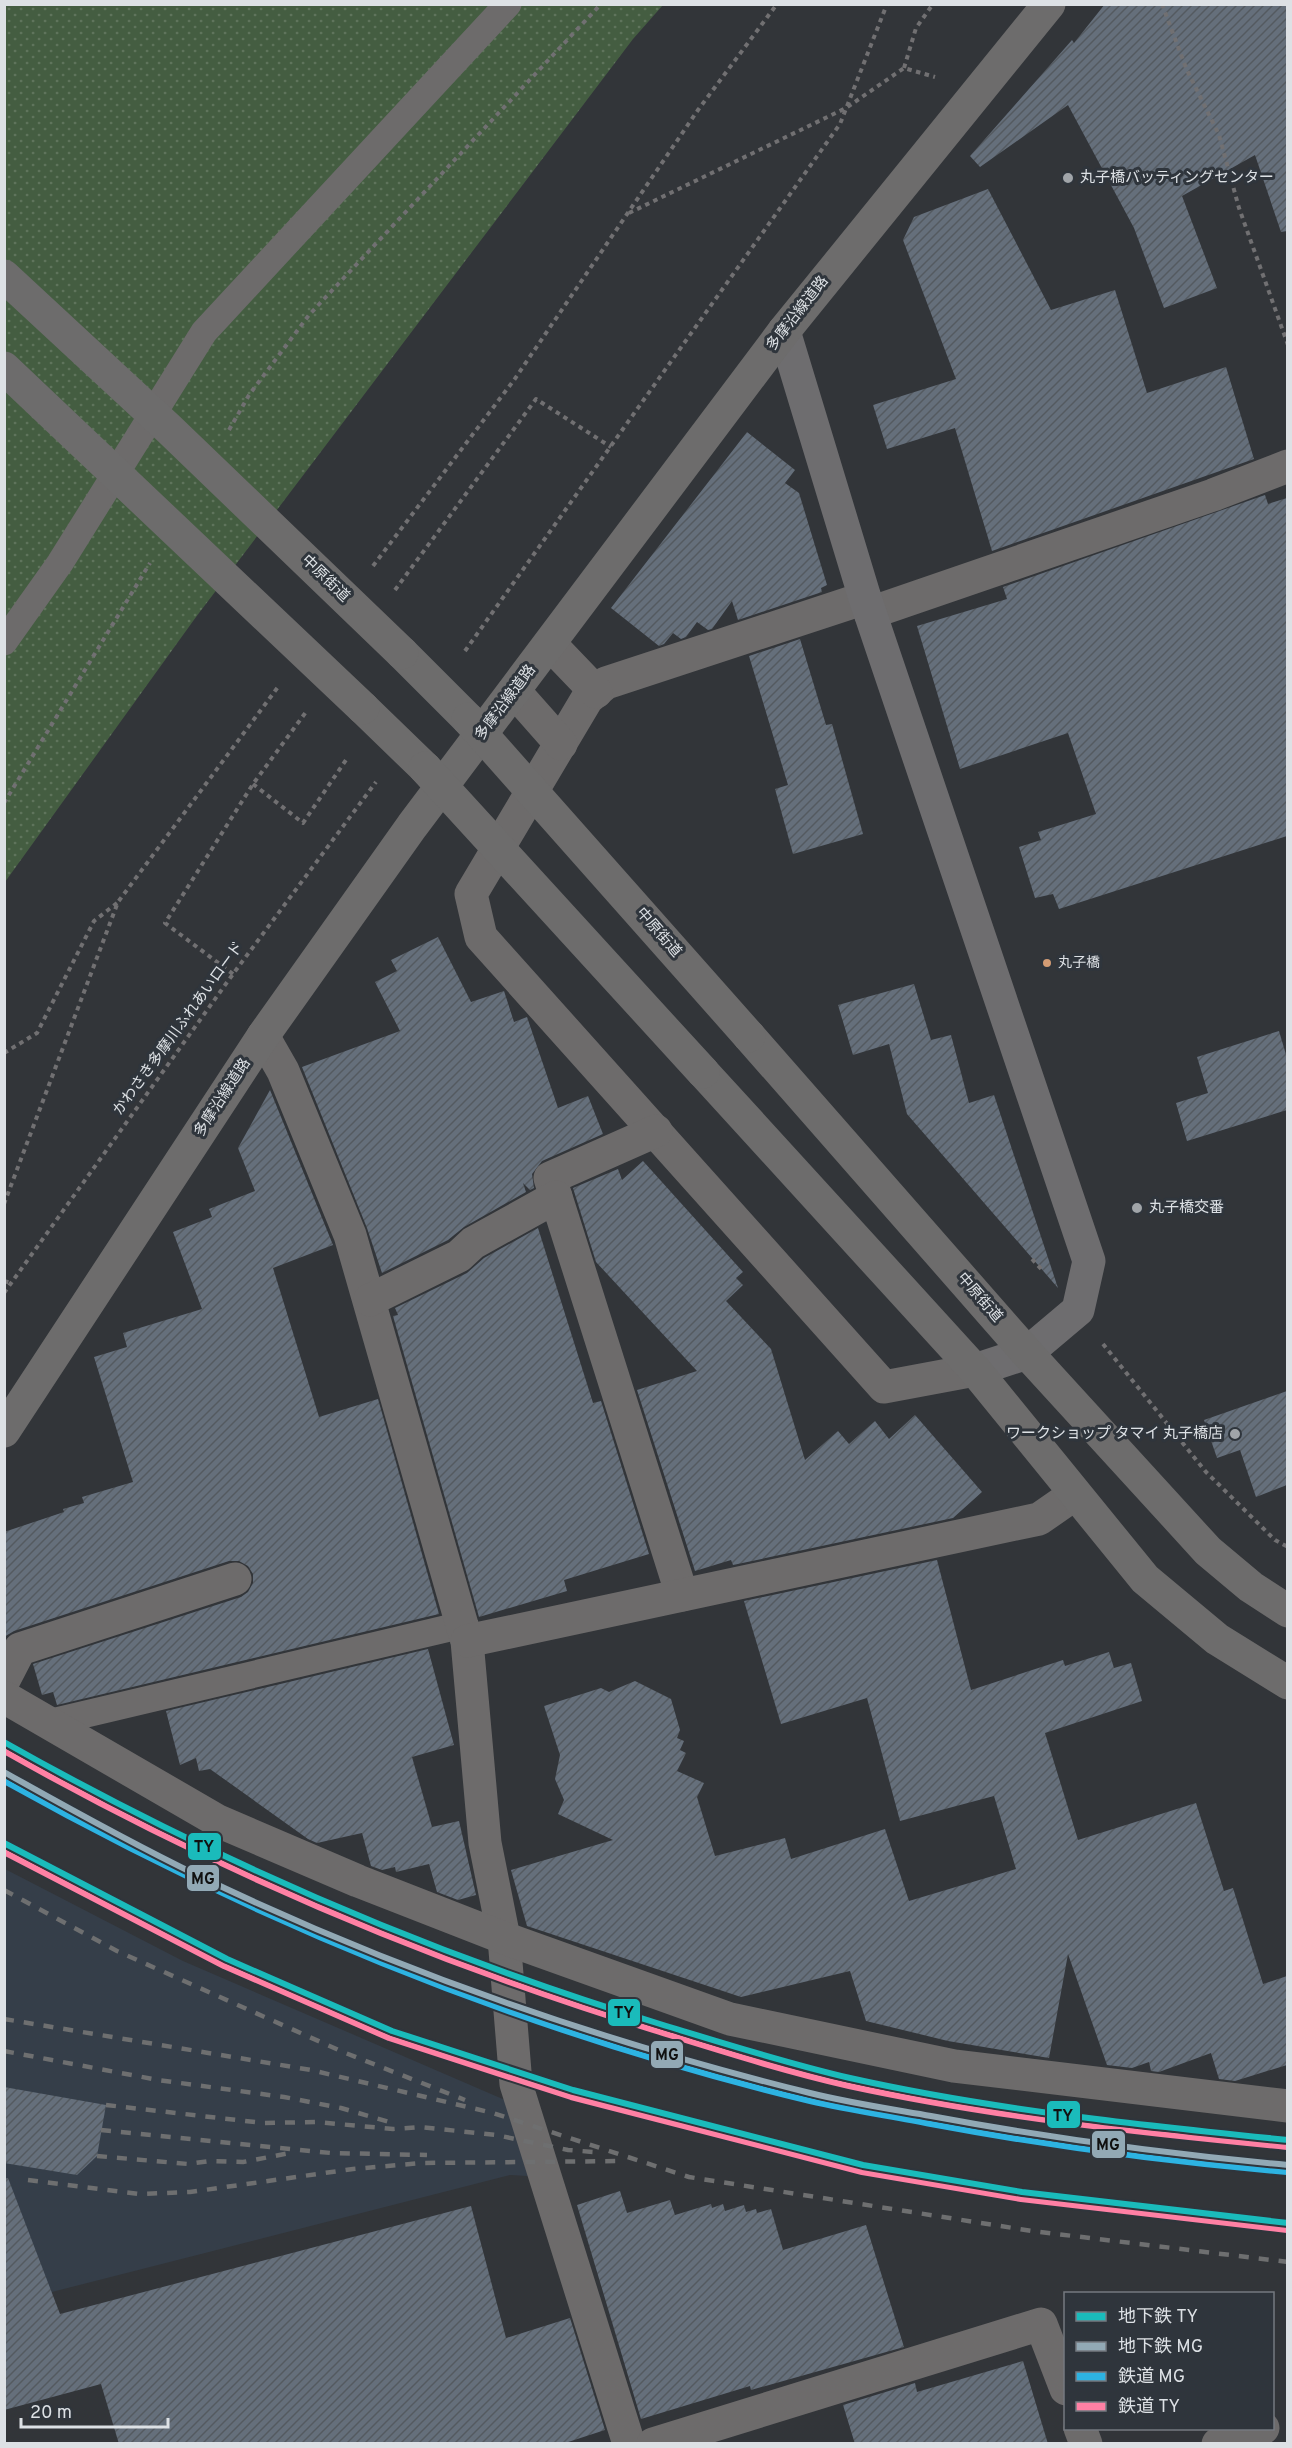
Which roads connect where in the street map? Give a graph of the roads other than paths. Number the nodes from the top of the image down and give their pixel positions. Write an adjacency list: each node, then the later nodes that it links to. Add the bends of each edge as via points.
1 (508, 4): 8 (lane, via 204,332 60,563)
2 (1049, 4): 4 (main road, 多摩沿線道路)
3 (4, 276): 17 (main road, 中原街道, bridge, via 168,428 468,719)
4 (784, 331): 7 (street); 9 (main road, 多摩沿線道路)
5 (4, 368): 18 (main road, bridge, via 425,768)
6 (1287, 466): 7 (street, via 1213,495)
7 (867, 606): 11 (street, via 606,683); 17 (street, via 1089,1261 1078,1310)
8 (4, 642)
9 (550, 644): 10 (main road, 多摩沿線道路); 11 (street)
10 (514, 691): 12 (street); 13 (main road, 多摩沿線道路, via 411,826)
11 (596, 692): 12 (street, via 587,699)
12 (561, 744): 14 (street, via 471,894 481,936)
13 (264, 1036): 16 (street, via 283,1071 350,1235); 19 (main road, 多摩沿線道路)
14 (656, 1131): 15 (street, via 550,1178); 18 (street, via 884,1387)
15 (556, 1197): 16 (street, via 473,1243 459,1256); 22 (street)
16 (370, 1300): 24 (street)
17 (1027, 1353): 18 (street); 23 (main road, 中原街道, via 1208,1551)
18 (975, 1370): 20 (main road)
19 (4, 1431)
20 (1075, 1494): 22 (street, via 1039,1519); 26 (main road, via 1145,1579 1217,1639)
21 (235, 1580): 25 (street, via 20,1649)
22 (682, 1595): 24 (street)
23 (1287, 1611)
24 (464, 1633): 28 (lane); 29 (street, via 485,1843)
25 (4, 1680)
26 (1287, 1683)
27 (4, 1697): 28 (street)
28 (48, 1723): 29 (street, via 218,1821)
29 (504, 1938): 30 (street, via 741,2022 954,2066); 33 (street, via 516,2084)
30 (1287, 2106)
31 (1064, 2386): 34 (street, via 1041,2324)
32 (1257, 2430): 35 (street)
33 (629, 2444)
34 (653, 2444)
35 (1218, 2444)

